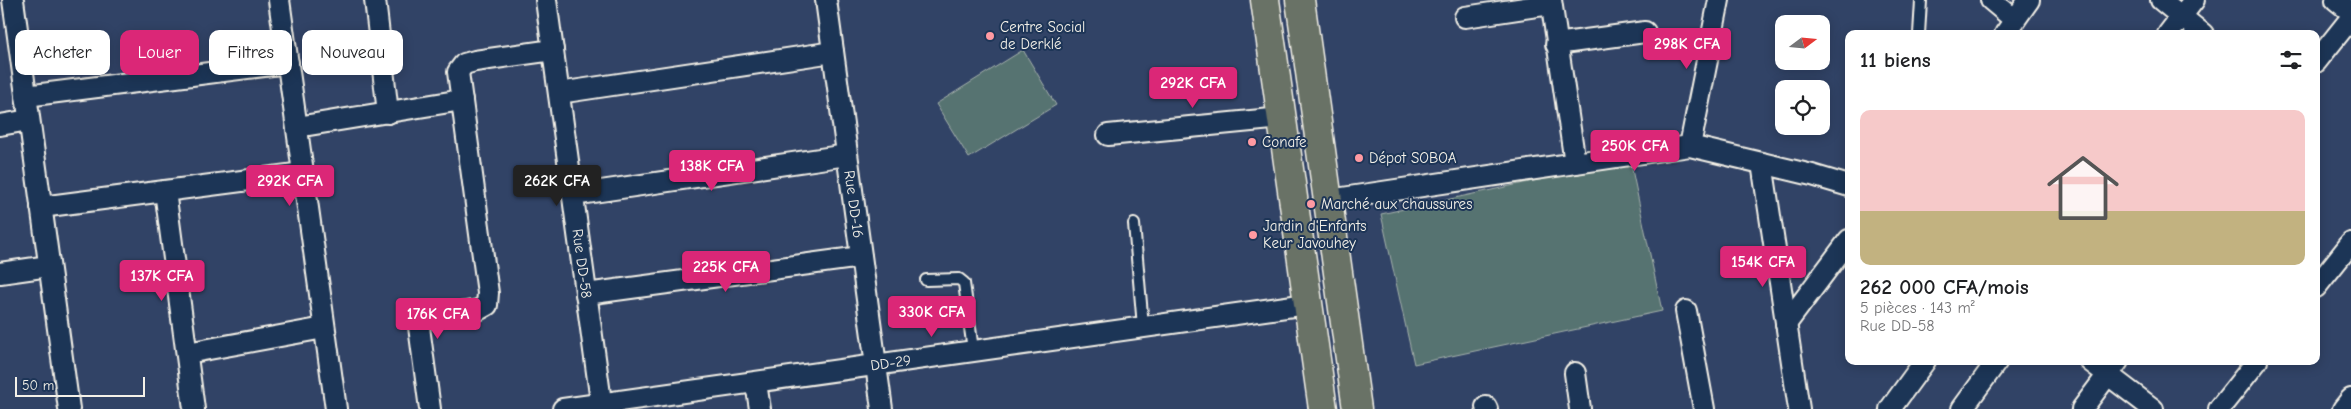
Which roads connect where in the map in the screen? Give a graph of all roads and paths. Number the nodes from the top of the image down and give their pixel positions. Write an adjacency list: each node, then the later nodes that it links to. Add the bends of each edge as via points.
1 (12, 0): 33 (street)
2 (279, 0): 21 (street)
3 (375, 0): 35 (street)
4 (546, 0): 27 (street, Rue DD-58)
5 (826, 0): 28 (street, Rue DD-16)
6 (1265, 0): 36 (main road)
7 (1300, 0): 49 (main road)
8 (1719, 0): 41 (street)
9 (1991, 0): 20 (street)
10 (2030, 0): 20 (street)
11 (2161, 0): 17 (street)
12 (2194, 0): 17 (street)
13 (2336, 0): 16 (street)
14 (1922, 1): 22 (lane)
15 (1551, 2): 18 (street); 26 (street)
16 (2351, 12)
17 (2181, 16): 23 (street); 24 (street)
18 (1465, 17)
19 (2351, 18): 29 (street)
20 (2010, 27)
21 (283, 30)
22 (1919, 30)
23 (2171, 30)
24 (2198, 30)
25 (1645, 32): 26 (street)
26 (1556, 44): 44 (street)
27 (553, 50): 32 (street, Rue DD-58); 34 (street, via 464,64 458,72)
28 (833, 52): 32 (street); 42 (street, Rue DD-16)
29 (2320, 57)
30 (209, 73): 33 (street)
31 (290, 75): 39 (street)
32 (559, 93): 48 (street, Rue DD-58)
33 (26, 96): 37 (street)
34 (462, 100): 35 (street); 80 (street, via 488,293 486,304 478,310 421,319 419,327)
35 (388, 113): 39 (street)
36 (1282, 118): 40 (street); 60 (main road)
37 (29, 120): 38 (street); 50 (street)
38 (0, 125)
39 (297, 127): 45 (street)
40 (1108, 135)
41 (1690, 146): 43 (street); 44 (street)
42 (847, 155): 48 (street); 54 (street, Rue DD-16)
43 (1762, 162): 46 (street); 62 (street)
44 (1575, 163): 49 (street)
45 (303, 173): 47 (street); 64 (street)
46 (1845, 185)
47 (165, 191): 50 (street); 66 (street)
48 (573, 195): 59 (street, Rue DD-58)
49 (1329, 200): 85 (main road)
50 (41, 207): 55 (street)
51 (1134, 224): 63 (lane)
52 (1845, 245): 62 (street)
53 (2348, 255): 58 (street)
54 (861, 256): 59 (street); 67 (street, Rue DD-16)
55 (49, 266): 56 (street); 77 (street)
56 (0, 273)
57 (926, 280): 65 (lane, via 959,279 964,283)
58 (2320, 283)
59 (586, 294): 76 (street, Rue DD-58)
60 (1307, 304): 63 (street, DD-29); 84 (main road)
61 (1686, 311): 87 (street)
62 (1786, 324): 88 (street)
63 (1144, 326): 65 (street, DD-29)
64 (324, 328): 66 (street); 79 (street)
65 (973, 350): 67 (street, DD-29)
66 (187, 353): 78 (street)
67 (876, 363): 73 (street, DD-29); 83 (street, Rue DD-16)
68 (1922, 365): 89 (street)
69 (1994, 365): 90 (street)
70 (2254, 365): 93 (street)
71 (2113, 368): 91 (street); 92 (street)
72 (1575, 373): 86 (street)
73 (756, 382): 75 (street, DD-29); 82 (street)
74 (2351, 400): 94 (street)
75 (656, 403): 76 (street, DD-29)
76 (602, 406): 81 (street, DD-29)
77 (68, 409)
78 (194, 409)
79 (336, 409)
80 (430, 409)
81 (563, 409)
82 (760, 409)
83 (882, 409)
84 (1323, 409)
85 (1357, 409)
86 (1580, 409)
87 (1704, 409)
88 (1799, 409)
89 (1890, 409)
90 (1962, 409)
91 (2082, 409)
92 (2153, 409)
93 (2218, 409)
94 (2343, 409)

